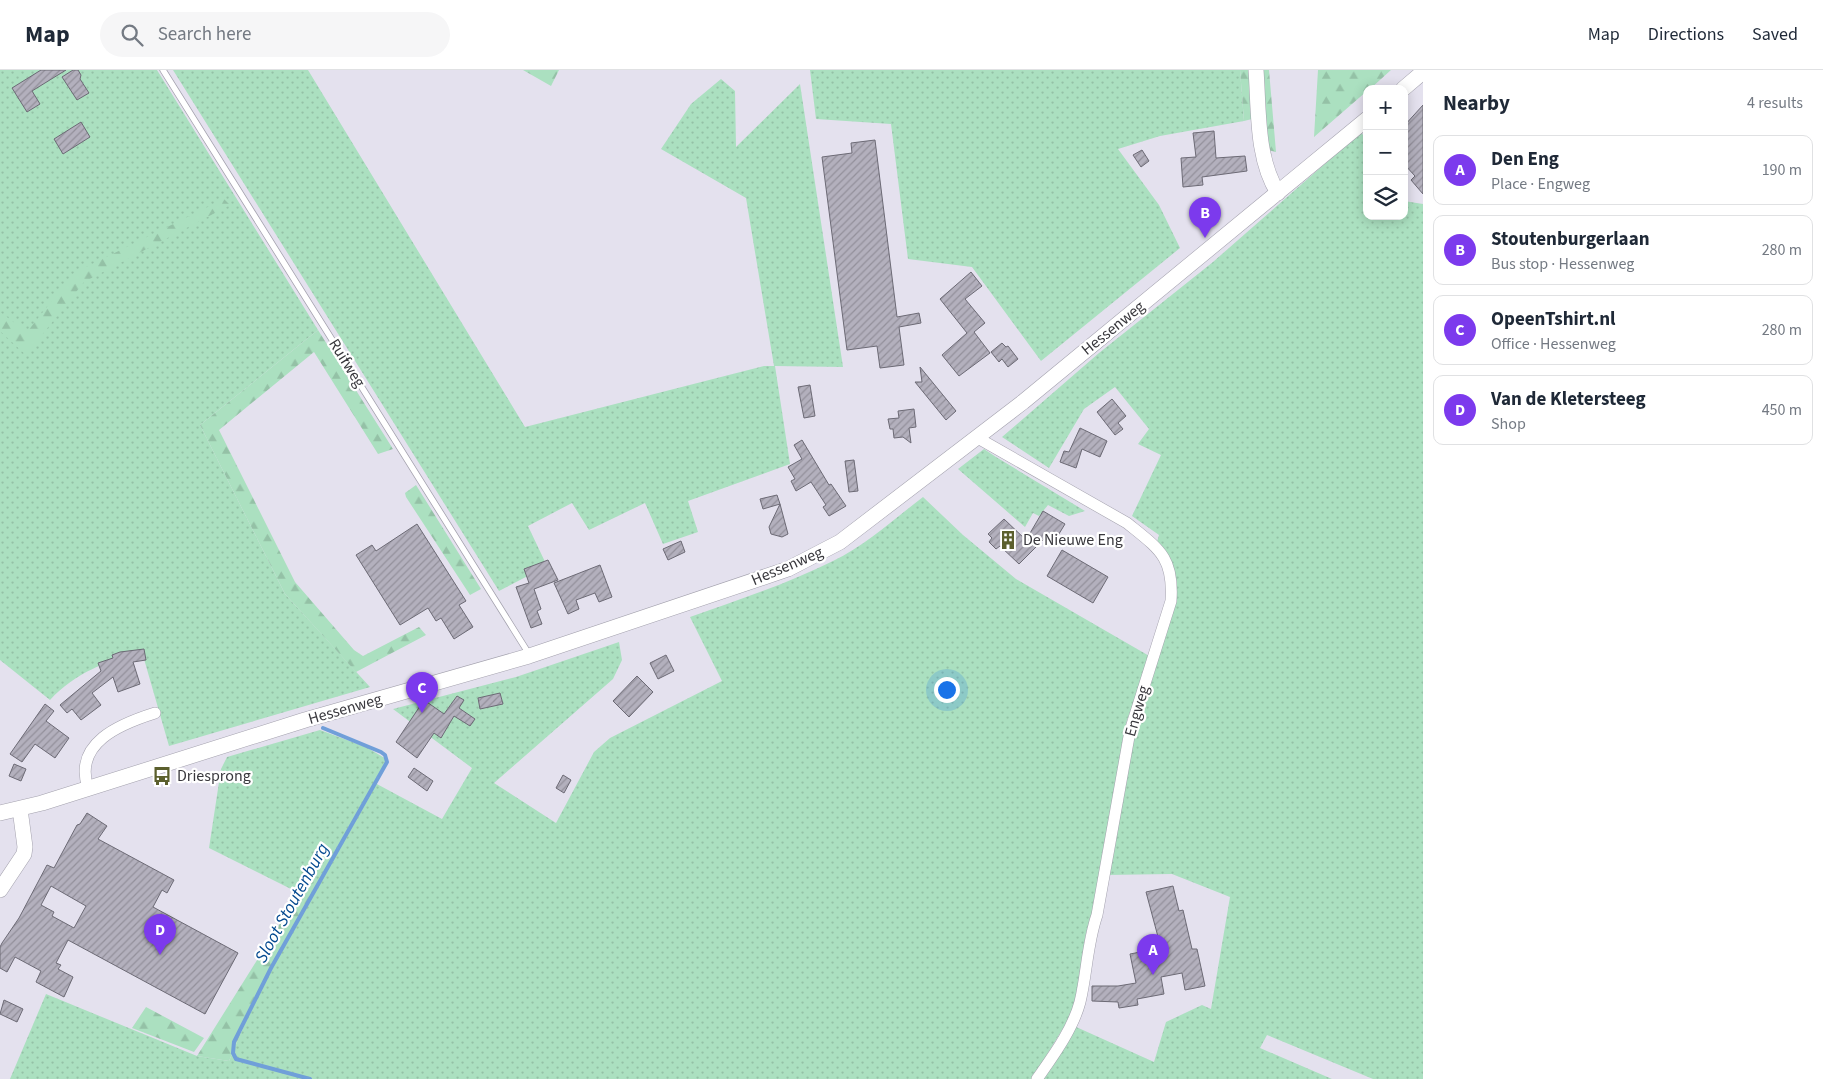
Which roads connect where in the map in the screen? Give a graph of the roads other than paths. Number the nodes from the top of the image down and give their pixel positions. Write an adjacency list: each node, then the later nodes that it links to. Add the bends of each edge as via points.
1 (164, 70): 8 (lane, Ruifweg)
2 (1256, 70): 6 (street, via 1264,158)
3 (1423, 72): 4 (street)
4 (1408, 85)
5 (1363, 122): 6 (street, Hessenweg)
6 (1278, 193): 7 (street, Hessenweg)
7 (976, 437): 8 (street, Hessenweg, via 840,542 788,570); 14 (street, Engweg, via 1127,523 1166,559 1172,580 1171,601 1130,731 1080,1003 1069,1028)
8 (530, 656): 10 (street, Hessenweg, via 305,720)
9 (155, 713): 10 (street, via 115,728 94,747 84,772)
10 (88, 788): 11 (street, Hessenweg)
11 (20, 809): 12 (street, Hessenweg); 13 (street, via 24,854)
12 (0, 813)
13 (0, 890)
14 (1037, 1079)

